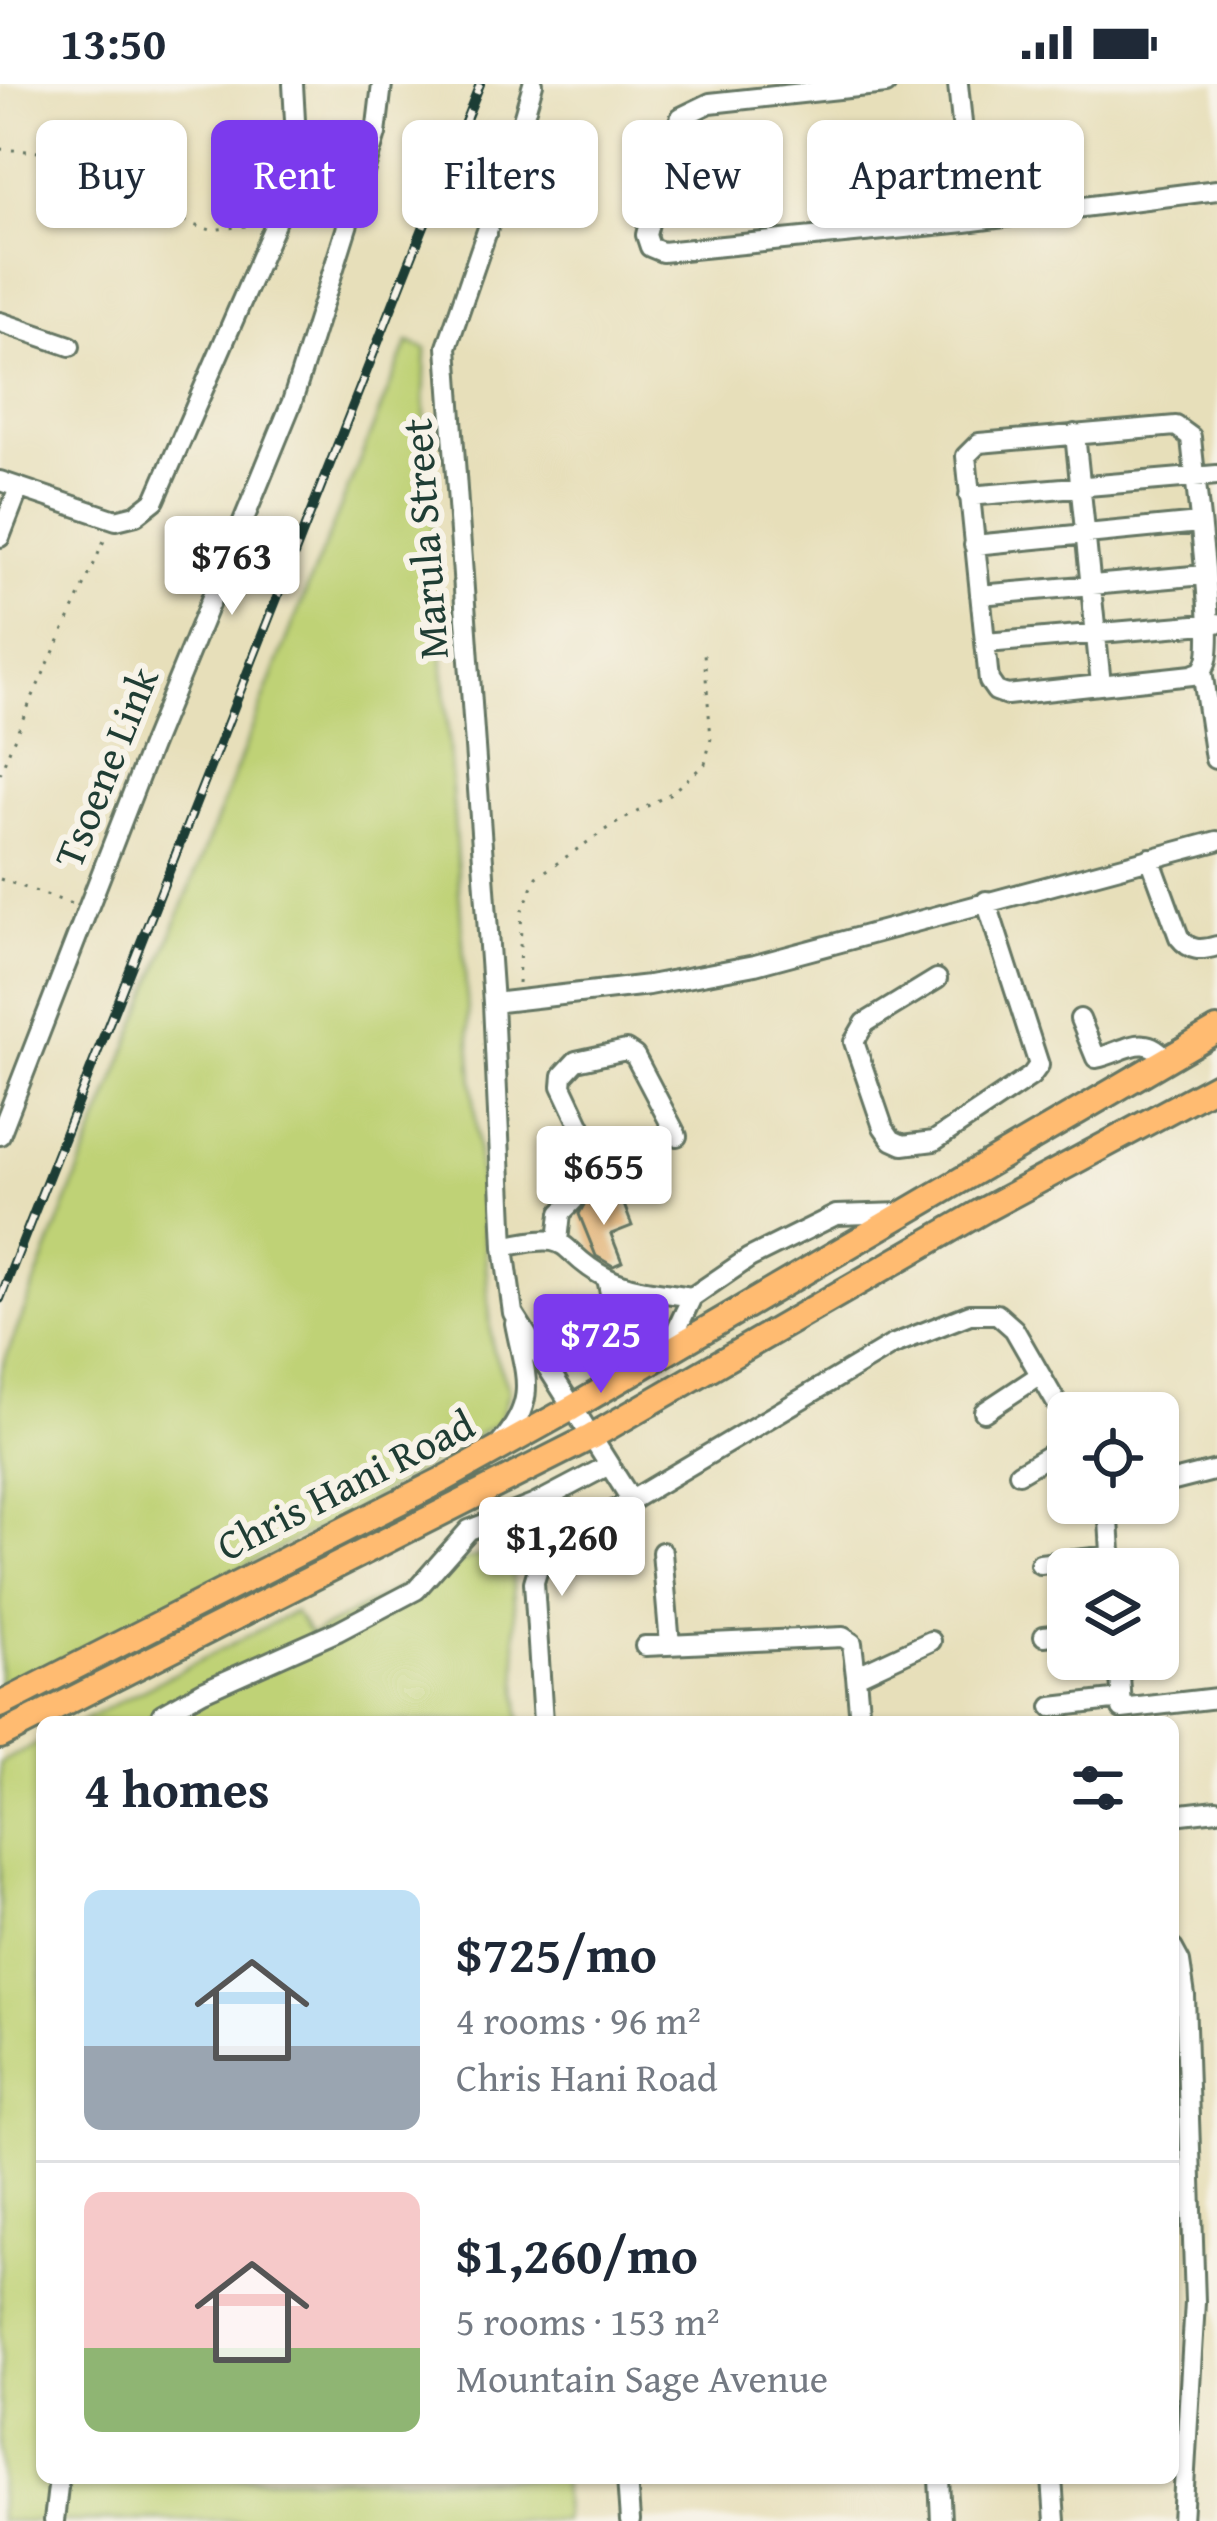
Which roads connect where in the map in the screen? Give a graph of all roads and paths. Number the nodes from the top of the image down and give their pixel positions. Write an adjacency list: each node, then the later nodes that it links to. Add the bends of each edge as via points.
1 (293, 84): 11 (street, via 297,157)
2 (382, 84): 40 (street, Tsoene Link, via 376,134 292,402)
3 (533, 84): 44 (street, Marula Street, via 447,346)
4 (886, 84): 10 (street, via 710,104 681,116 646,235 662,252)
5 (958, 84): 6 (street)
6 (962, 120)
7 (0, 149): 11 (path, via 98,164 123,188 193,225)
8 (1217, 190): 9 (street)
9 (1084, 207)
10 (909, 228)
11 (273, 230): 20 (street, via 161,492 136,515)
12 (0, 322): 13 (street)
13 (70, 346)
14 (1075, 434): 15 (street, via 1176,426 1191,437); 18 (street); 19 (street, via 979,443 966,456)
15 (1194, 476): 16 (street); 18 (street); 21 (street)
16 (1217, 476)
17 (9, 484): 20 (street); 23 (street)
18 (1079, 486): 19 (street); 22 (street)
19 (969, 496): 24 (street)
20 (112, 520): 35 (path)
21 (1199, 523): 22 (street); 25 (street)
22 (1083, 535): 24 (street); 26 (street)
23 (0, 537)
24 (974, 545): 27 (street)
25 (1204, 575): 26 (street); 28 (street)
26 (1088, 585): 27 (street); 29 (street)
27 (980, 595): 30 (street)
28 (1212, 623): 29 (street); 32 (street)
29 (1095, 634): 30 (street); 33 (street)
30 (986, 643): 33 (street, via 989,681 1006,695)
31 (704, 653): 43 (path, via 711,738 704,764 537,877 523,910)
32 (1202, 670): 33 (street); 34 (street)
33 (1101, 685)
34 (1215, 759)
35 (0, 774)
36 (1217, 841): 37 (street)
37 (1150, 858): 39 (street); 41 (street, via 1179,937 1198,950)
38 (0, 879): 40 (path)
39 (986, 901): 42 (street, via 1038,1053 1036,1072 934,1142 903,1145 883,1127 854,1042 865,1023); 43 (street, via 755,965)
40 (87, 910): 49 (street, Tsoene Link)
41 (1217, 946)
42 (937, 979)
43 (518, 1000): 44 (street)
44 (493, 1003): 55 (street, Marula Street)
45 (1080, 1019): 47 (street, via 1096,1058 1147,1043)
46 (1217, 1030): 47 (main road, Chris Hani Road)
47 (1167, 1060): 53 (main road, Chris Hani Road)
48 (1217, 1085): 65 (main road, Chris Hani Road)
49 (0, 1135)
50 (677, 1136): 51 (street, via 635,1056 626,1050 576,1061 562,1086 593,1152 599,1174)
51 (592, 1186)
52 (574, 1200): 54 (street, via 561,1213)
53 (906, 1213): 57 (street, via 836,1215); 59 (main road, Chris Hani Road)
54 (558, 1241): 55 (street); 56 (street)
55 (504, 1247): 58 (street, Marula Street)
56 (607, 1278): 57 (street); 61 (street)
57 (692, 1297): 59 (street)
58 (513, 1312): 63 (street, Marula Street); 66 (street, via 527,1394 518,1424)
59 (665, 1354): 61 (main road, Chris Hani Road)
60 (1040, 1375): 62 (street); 64 (street); 72 (street, via 998,1314 970,1314 892,1345)
61 (626, 1376): 63 (main road, Chris Hani Road)
62 (1050, 1392)
63 (572, 1408): 65 (street, Marula Street); 66 (main road, Chris Hani Road)
64 (984, 1412)
65 (591, 1437): 68 (street, Marula Street); 87 (main road, Chris Hani Road)
66 (494, 1451): 84 (main road, Chris Hani Road)
67 (1047, 1456): 70 (street)
68 (609, 1465): 72 (street, Marula Street); 88 (street, via 470,1530 416,1590)
69 (1217, 1470): 71 (street)
70 (1019, 1473)
71 (1179, 1480)
72 (632, 1501): 89 (street, via 551,1548 536,1570)
73 (662, 1552): 79 (street)
74 (1040, 1564): 75 (street)
75 (1047, 1564)
76 (1044, 1636): 77 (street)
77 (1047, 1636)
78 (931, 1641): 81 (street)
79 (670, 1645): 80 (street); 81 (street, via 843,1637 854,1650)
80 (645, 1646)
81 (856, 1676): 90 (street)
82 (1120, 1680): 86 (street)
83 (1217, 1698): 86 (street)
84 (0, 1705)
85 (1052, 1707): 86 (street)
86 (1122, 1710)
87 (40, 1716)
88 (161, 1716)
89 (543, 1716)
90 (859, 1716)
91 (36, 1718): 92 (main road, Chris Hani Road)
92 (0, 1736)
93 (1217, 1810): 94 (street)
94 (1179, 1814)
95 (1179, 1960): 96 (street)
96 (1194, 2283): 97 (street); 106 (street)
97 (1179, 2284)
98 (58, 2484): 102 (street)
99 (627, 2484): 103 (street)
100 (939, 2484): 104 (street)
101 (1052, 2484): 105 (street)
102 (54, 2521)
103 (630, 2521)
104 (941, 2521)
105 (1055, 2521)
106 (1182, 2521)

